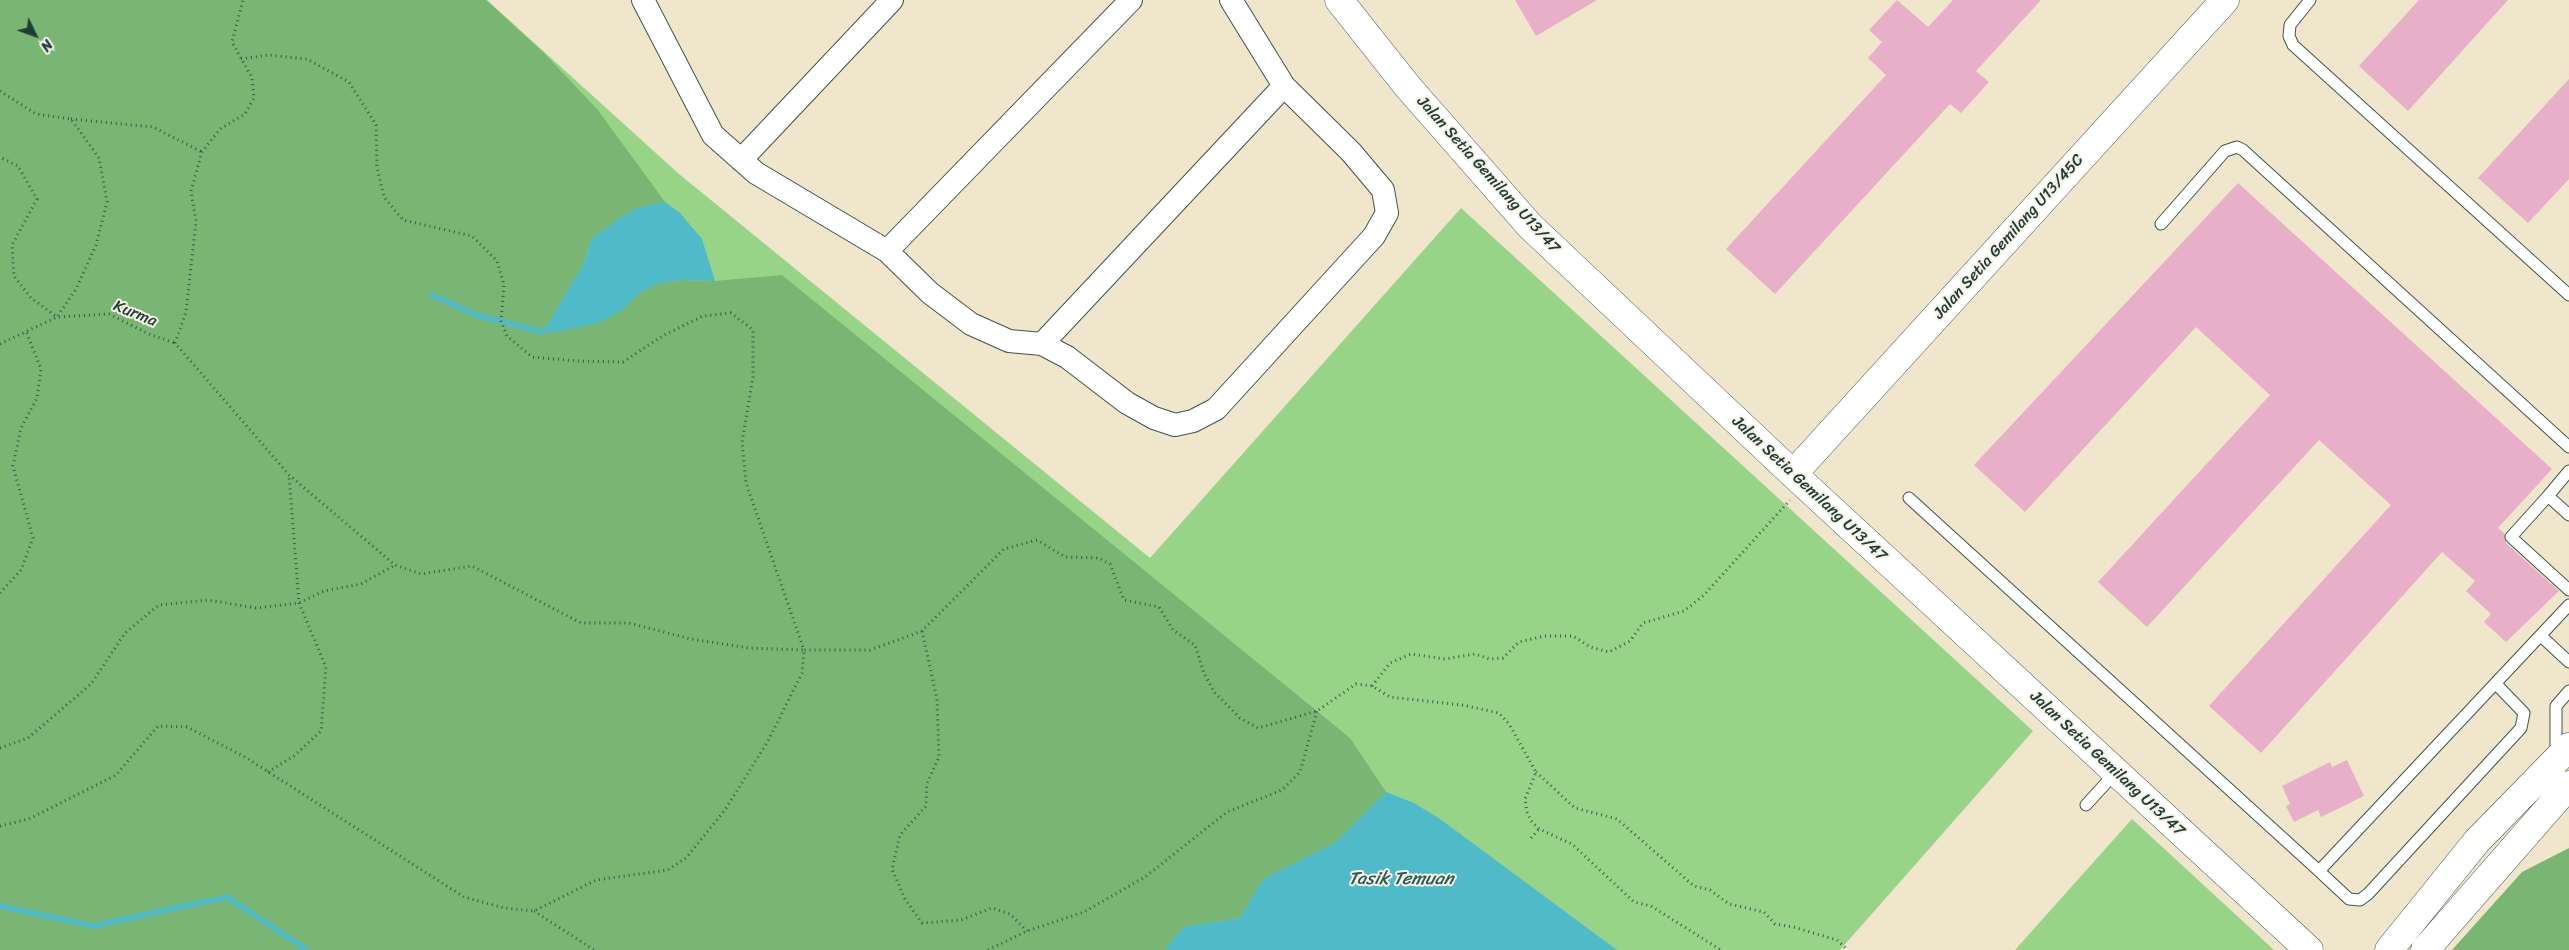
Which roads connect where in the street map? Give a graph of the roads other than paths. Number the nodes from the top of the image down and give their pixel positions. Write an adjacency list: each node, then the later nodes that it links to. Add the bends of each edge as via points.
1 (892, 0): 9 (street)
2 (1131, 0): 11 (street)
3 (1231, 0): 8 (street)
4 (1339, 0): 16 (street, Jalan Setia Gemilang U13/47, via 1433,117 1530,226)
5 (2225, 0): 16 (street, Jalan Setia Gemilang U13/45C)
6 (2310, 0): 12 (lane, via 2290,25 2289,36 2293,45)
7 (649, 3): 9 (street, via 713,135)
8 (1284, 86): 13 (street); 13 (street, via 1351,152 1383,190 1387,213 1374,236 1216,409 1193,422 1175,425 1154,418 1127,403 1067,357)
9 (741, 160): 11 (street, via 756,173)
10 (2161, 224): 14 (lane, via 2226,151 2237,147 2243,150)
11 (887, 251): 13 (street, via 930,293 971,324 1009,341)
12 (2569, 295)
13 (1042, 344)
14 (2569, 447)
15 (2569, 471): 17 (lane)
16 (1798, 479): 27 (street, Jalan Setia Gemilang U13/47)
17 (2548, 496): 19 (lane); 20 (lane, via 2511,537)
18 (1909, 498): 30 (lane)
19 (2569, 515)
20 (2569, 590)
21 (2567, 612): 22 (lane)
22 (2541, 636): 23 (lane); 24 (lane)
23 (2569, 662)
24 (2496, 684): 30 (lane); 30 (lane, via 2524,713 2521,728 2368,894 2360,900 2349,900)
25 (2569, 691): 26 (lane, via 2556,706)
26 (2563, 753): 32 (street, via 2478,841)
27 (2116, 772): 29 (lane); 31 (street, Jalan Setia Gemilang U13/47)
28 (2569, 785): 33 (street)
29 (2086, 806)
30 (2319, 872)
31 (2309, 950)
32 (2389, 950)
33 (2425, 950)

